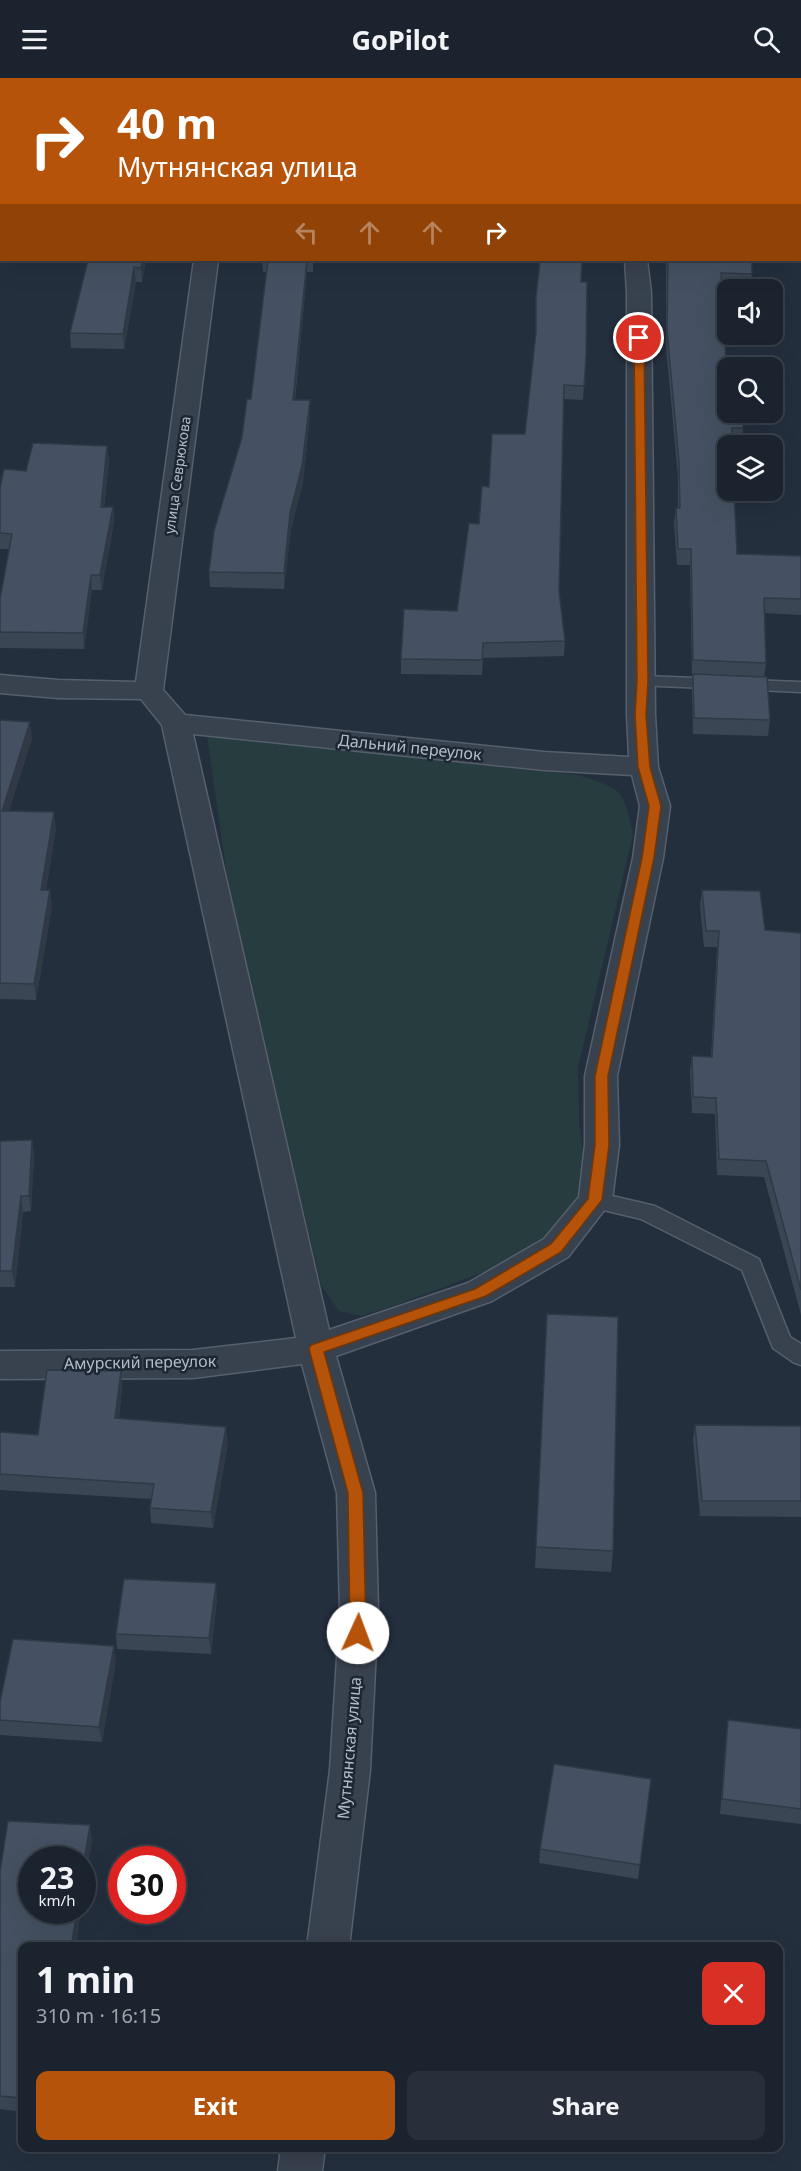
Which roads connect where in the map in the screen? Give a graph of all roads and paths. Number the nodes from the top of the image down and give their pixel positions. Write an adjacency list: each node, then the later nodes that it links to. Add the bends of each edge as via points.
1 (206, 261): 6 (street, улица Севрюкова)
2 (636, 261): 3 (street)
3 (642, 681): 5 (lane); 8 (street)
4 (0, 684): 6 (street)
5 (801, 687)
6 (148, 691): 7 (street)
7 (176, 723): 8 (street, Дальний переулок, via 544,761); 10 (street, Мутнянская улица)
8 (644, 767): 9 (street, via 655,806 648,858 601,1076 602,1145)
9 (595, 1200): 10 (street, via 556,1248 480,1292); 11 (lane, via 647,1212 751,1265 781,1342)
10 (316, 1349): 12 (street, Амурский переулок, via 193,1364); 13 (street, Мутнянская улица, via 356,1493 359,1610 350,1770)
11 (801, 1356)
12 (0, 1365)
13 (329, 1942)
14 (302, 2152): 15 (street)
15 (300, 2171)

